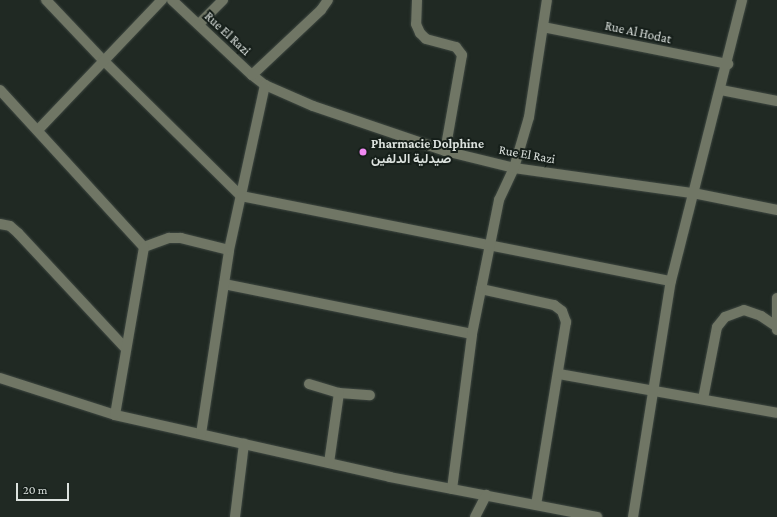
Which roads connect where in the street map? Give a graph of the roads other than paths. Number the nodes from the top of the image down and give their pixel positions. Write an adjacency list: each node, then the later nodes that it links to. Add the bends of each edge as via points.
1 (46, 0): 11 (street)
2 (162, 0): 11 (street)
3 (172, 0): 9 (street, Rue El Razi)
4 (223, 0): 9 (street)
5 (328, 0): 13 (street, via 321,10)
6 (417, 0): 19 (street, via 416,24 420,33 426,39 456,47 462,55)
7 (548, 0): 10 (street)
8 (742, 0): 12 (street)
9 (199, 24): 13 (street, Rue El Razi)
10 (543, 27): 12 (street, Rue Al Hodat); 20 (street, via 530,117)
11 (103, 60): 18 (street); 22 (street)
12 (728, 64): 15 (street)
13 (252, 75): 14 (street, Rue El Razi)
14 (266, 84): 19 (street, Rue El Razi, via 313,106); 22 (street)
15 (721, 90): 17 (street); 21 (street)
16 (1, 94): 18 (street)
17 (777, 102)
18 (38, 130): 26 (street)
19 (445, 151): 20 (street, Rue El Razi)
20 (514, 168): 21 (street, Rue El Razi); 25 (street, via 499,200)
21 (693, 193): 23 (street, Rue El Razi); 28 (street)
22 (241, 196): 25 (street); 27 (street)
23 (777, 210)
24 (0, 224): 34 (street, via 10,226 18,233)
25 (490, 244): 28 (street); 30 (street)
26 (144, 246): 27 (street, via 162,240 181,238); 34 (street)
27 (229, 250): 29 (street)
28 (671, 281): 38 (street)
29 (224, 284): 33 (street); 44 (street)
30 (482, 289): 33 (street); 35 (street, via 545,302 562,311 566,322)
31 (777, 298): 32 (street)
32 (776, 328): 41 (street, via 761,316 744,310 725,316 717,327)
33 (472, 334): 47 (street)
34 (126, 349): 43 (street)
35 (559, 374): 38 (street); 49 (street)
36 (0, 378): 43 (street)
37 (310, 384): 39 (street)
38 (655, 392): 41 (street); 54 (street)
39 (339, 394): 40 (street); 46 (street)
40 (370, 395)
41 (703, 399): 42 (street)
42 (777, 413)
43 (115, 415): 44 (street)
44 (201, 434): 45 (street)
45 (244, 444): 46 (street); 51 (street)
46 (329, 463): 47 (street)
47 (452, 489): 48 (street)
48 (486, 495): 49 (street); 52 (street)
49 (536, 505): 50 (street)
50 (560, 513): 53 (street)
51 (235, 517)
52 (475, 517)
53 (597, 517)
54 (633, 517)

